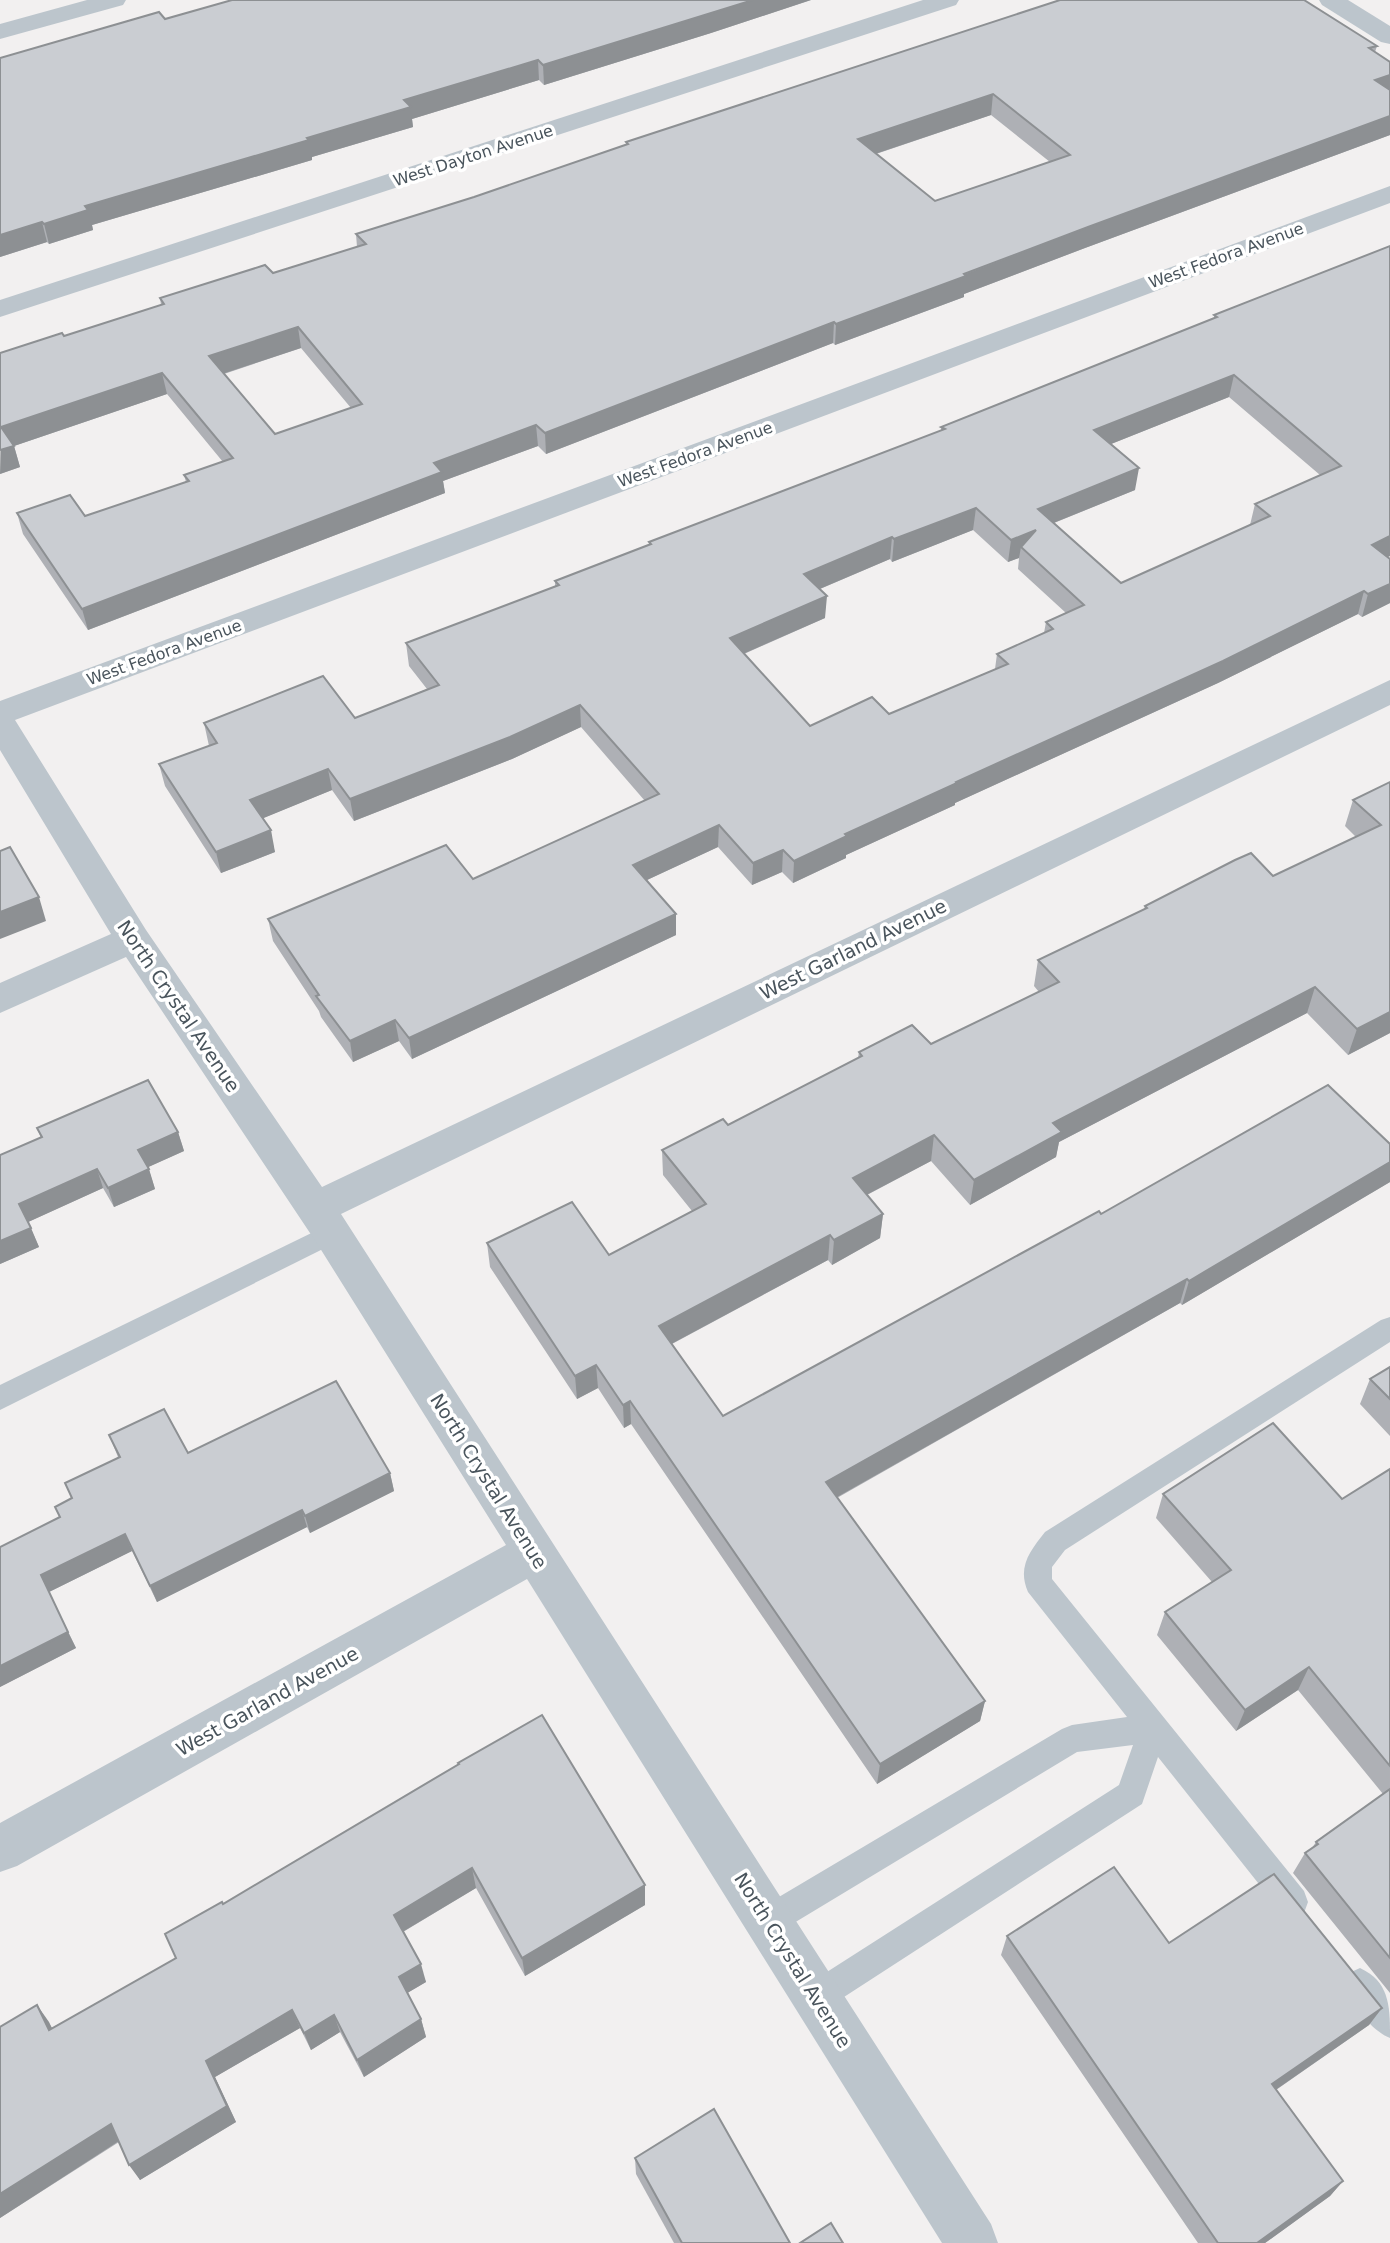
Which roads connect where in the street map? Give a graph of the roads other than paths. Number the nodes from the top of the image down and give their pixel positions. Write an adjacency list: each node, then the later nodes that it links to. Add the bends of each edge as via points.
1 (114, 0): 4 (street)
2 (947, 0): 7 (street, West Dayton Avenue)
3 (1331, 0): 5 (street)
4 (0, 32)
5 (1390, 37)
6 (1390, 194): 9 (street, West Fedora Avenue)
7 (0, 309)
8 (1390, 691): 13 (street, West Garland Avenue)
9 (0, 713)
10 (0, 723): 11 (street, North Crystal Avenue)
11 (133, 939): 12 (street); 13 (street, North Crystal Avenue)
12 (0, 999)
13 (323, 1221): 15 (lane); 16 (street, North Crystal Avenue)
14 (1390, 1328): 17 (lane, via 1055,1541 1038,1563 1038,1583)
15 (0, 1398)
16 (534, 1552): 18 (street, West Garland Avenue); 19 (street, North Crystal Avenue)
17 (1153, 1728): 19 (lane, via 1072,1739); 20 (lane); 22 (lane, via 1131,1794)
18 (0, 1849)
19 (768, 1921): 22 (street, North Crystal Avenue)
20 (1311, 1924)
21 (1346, 1967): 23 (lane)
22 (816, 1997): 24 (street, North Crystal Avenue)
23 (1390, 2022)
24 (972, 2243)

